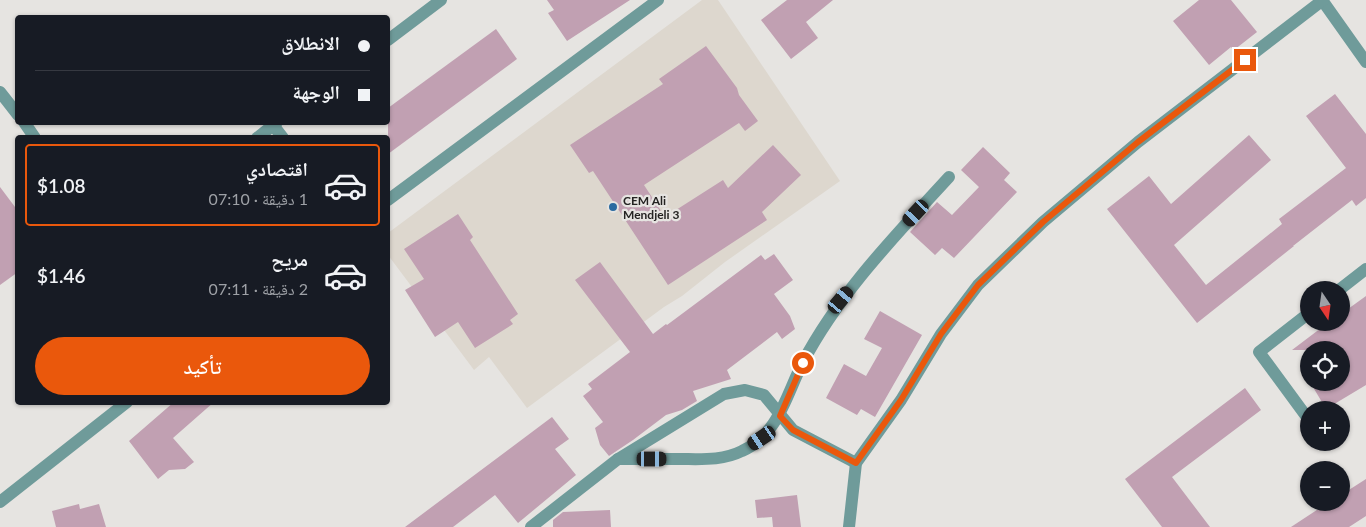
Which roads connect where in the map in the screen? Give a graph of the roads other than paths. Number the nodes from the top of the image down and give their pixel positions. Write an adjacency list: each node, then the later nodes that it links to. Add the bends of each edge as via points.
1 (441, 0): 4 (street)
2 (658, 0): 11 (street)
3 (1322, 0): 5 (street); 19 (street, via 1138,142 1043,222 978,285 941,334 901,400)
4 (390, 38)
5 (1366, 62)
6 (0, 92): 7 (street)
7 (15, 111)
8 (274, 125): 9 (street)
9 (261, 135)
10 (949, 177): 17 (street, via 841,300 803,363)
11 (390, 199)
12 (1366, 269): 13 (street)
13 (1350, 281)
14 (1300, 320): 16 (street, via 1258,352)
15 (123, 405): 20 (street)
16 (1300, 408)
17 (780, 416): 18 (street, via 762,438 743,451 721,458); 18 (street, via 764,395 745,390 724,394); 19 (street, via 793,430)
18 (618, 459): 21 (street)
19 (856, 463): 22 (street)
20 (0, 502)
21 (531, 527)
22 (849, 527)

